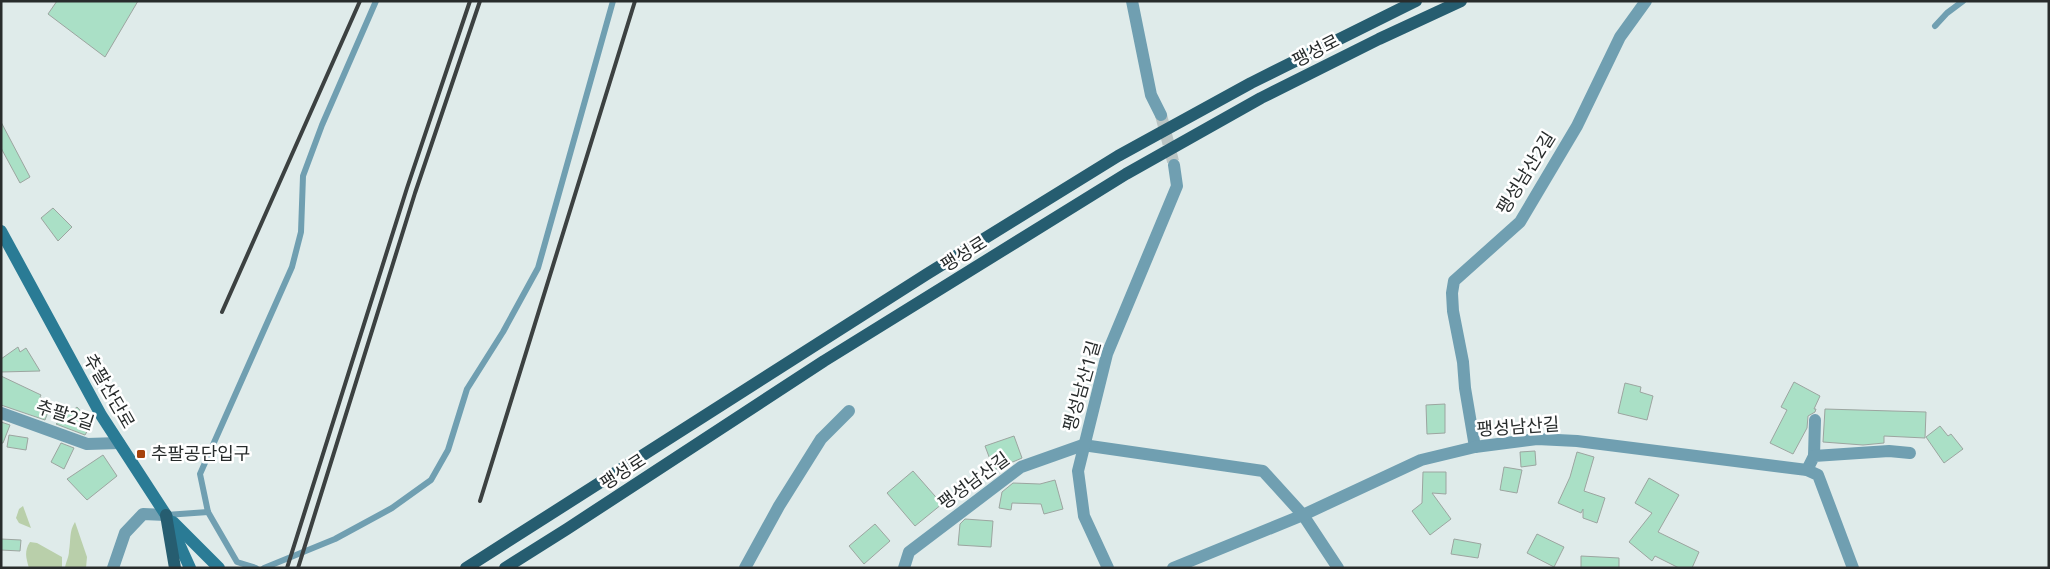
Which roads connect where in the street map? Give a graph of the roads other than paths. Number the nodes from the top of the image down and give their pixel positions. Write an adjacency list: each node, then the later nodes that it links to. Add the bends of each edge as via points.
1 (376, 1): 21 (lane, via 303,176 301,232 292,267 200,474)
2 (614, 1): 29 (lane, via 538,268 467,389 448,450 432,480 392,508 335,539)
3 (1132, 1): 9 (street, via 1151,94)
4 (1416, 1): 30 (main road, 팽성로, via 1251,82 1118,156)
5 (1461, 1): 31 (main road, 팽성로, via 1261,98 1126,174 824,361)
6 (1646, 1): 17 (street, 팽성남산2길, via 1620,37 1577,126 1520,222 1454,281 1453,311)
7 (1963, 1): 8 (lane)
8 (1935, 26)
9 (1161, 115)
10 (1174, 165): 16 (street, 팽성남산1길, via 1177,186 1107,354)
11 (1, 231): 15 (street, 추팔산단로)
12 (849, 410): 32 (street, via 820,439)
13 (1, 413): 15 (street, 추팔2길, via 86,444)
14 (1815, 420): 19 (street)
15 (119, 443): 22 (street, 추팔산단로)
16 (1083, 445): 23 (street, 팽성남산1길, via 1264,471); 33 (street, 팽성남산길, via 1022,467 909,552); 34 (street, via 1078,471 1084,516)
17 (1475, 446): 20 (street, 팽성남산길, via 1537,439 1577,441); 23 (street, 팽성남산길, via 1421,460)
18 (1910, 454): 19 (street)
19 (1814, 456): 20 (street)
20 (1806, 470): 37 (street, via 1818,475)
21 (208, 512): 22 (lane); 28 (lane, via 238,562)
22 (166, 515): 24 (street, via 142,514 125,533); 25 (main road); 26 (street, 추팔산단로); 27 (street)
23 (1303, 515): 35 (street, 팽성남산길); 36 (street, 팽성남산1길)
24 (113, 568)
25 (175, 568)
26 (190, 568)
27 (219, 568)
28 (256, 568)
29 (264, 568)
30 (466, 568)
31 (505, 568)
32 (745, 568)
33 (904, 568)
34 (1108, 568)
35 (1173, 568)
36 (1338, 568)
37 (1853, 568)

